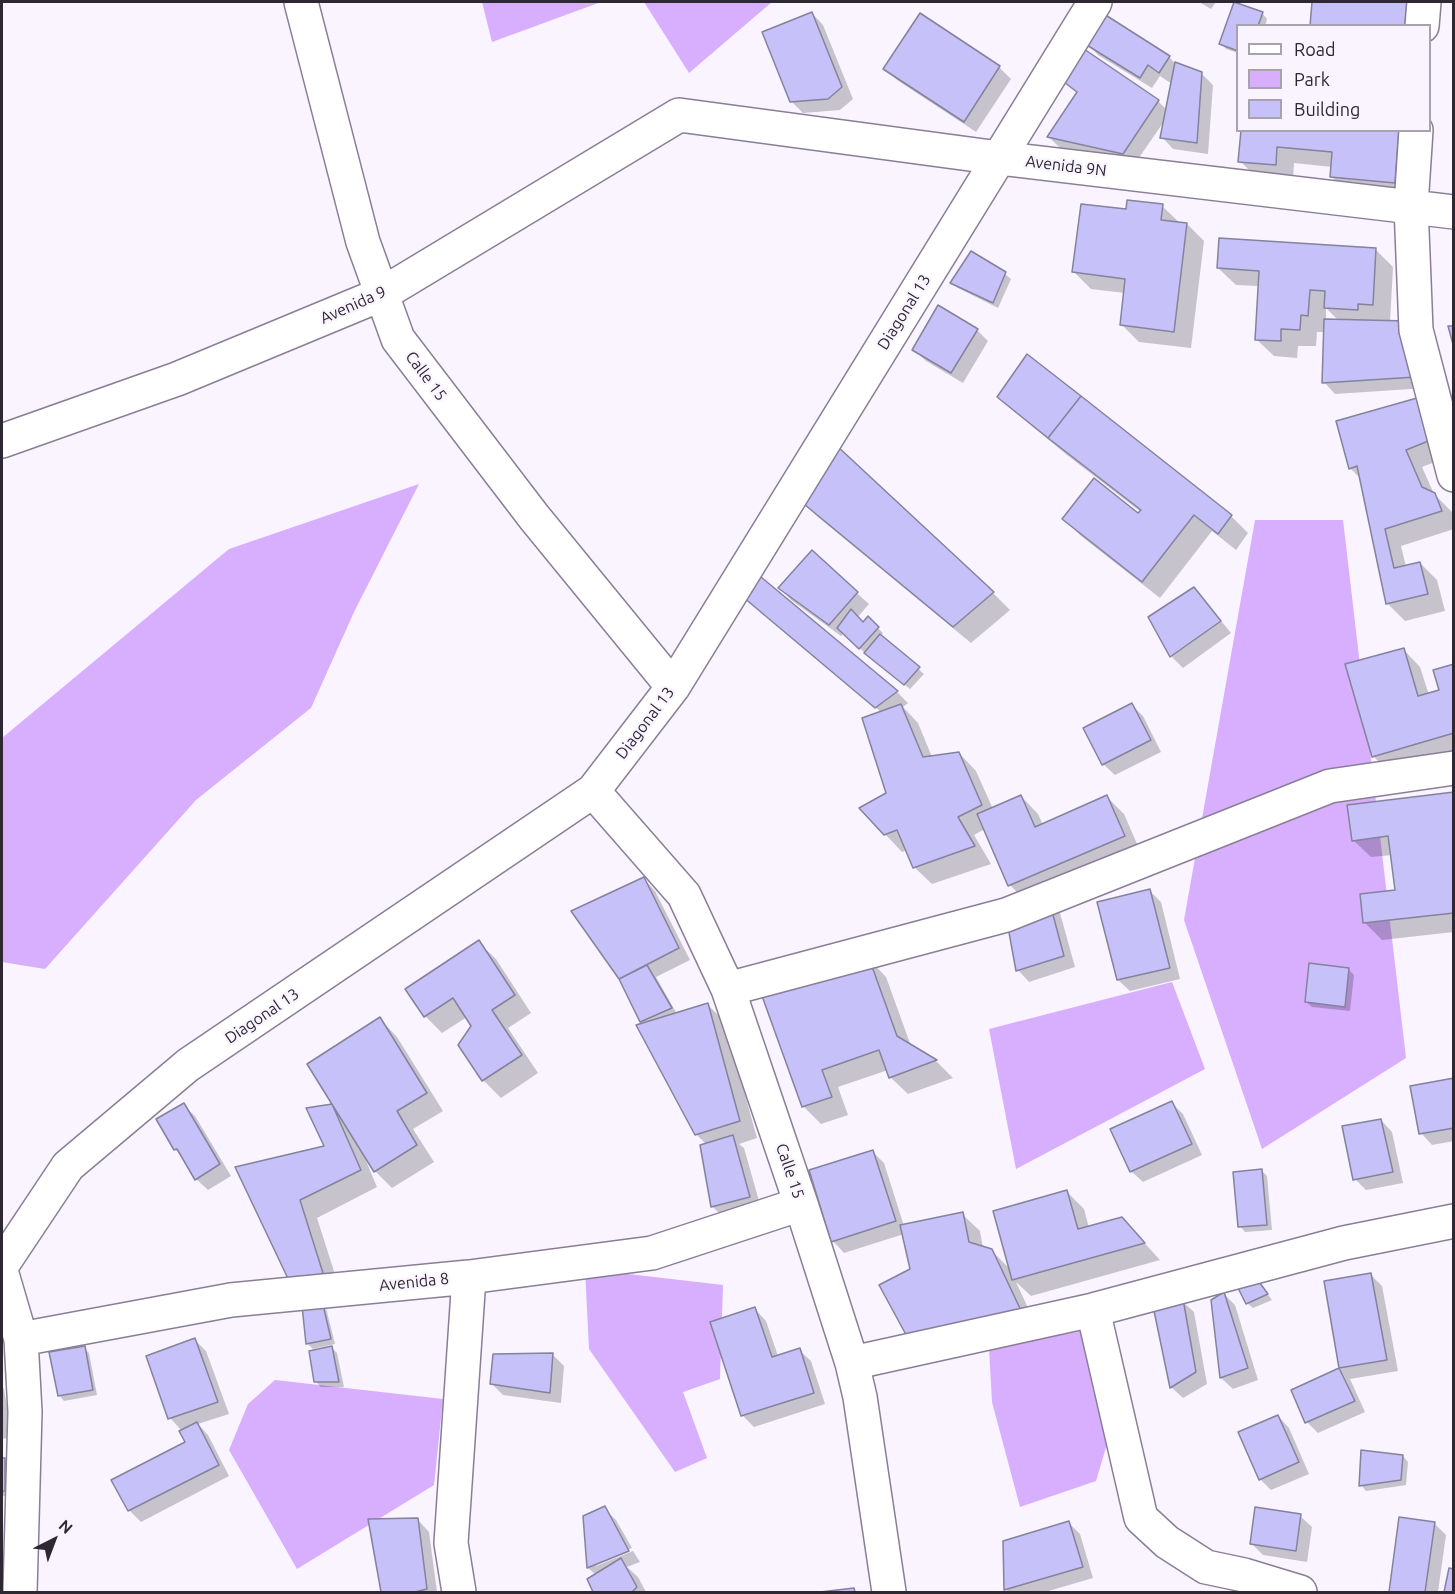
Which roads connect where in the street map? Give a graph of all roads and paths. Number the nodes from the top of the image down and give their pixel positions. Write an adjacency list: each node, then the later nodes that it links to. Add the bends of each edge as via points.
1 (301, 2): 10 (street, Calle 15, via 363,242)
2 (1095, 2): 7 (street, Diagonal 13)
3 (1424, 2): 4 (street)
4 (1422, 24)
5 (679, 115): 7 (street, Avenida 9N); 10 (street, Avenida 9)
6 (1416, 132): 8 (street)
7 (999, 158): 8 (street, Avenida 9N); 13 (street, Diagonal 13)
8 (1411, 206): 9 (street, Avenida 9N); 12 (street, via 1416,330)
9 (1454, 212)
10 (382, 294): 11 (street, Avenida 9, via 177,379); 13 (street, Calle 15, via 398,339 534,518)
11 (2, 441)
12 (1454, 475)
13 (673, 687): 15 (street, Diagonal 13)
14 (1454, 768): 16 (street, via 1330,786 1006,915)
15 (593, 791): 16 (street, Calle 15, via 684,895); 19 (street, Diagonal 13, via 188,1065 68,1166)
16 (728, 989): 17 (street, Calle 15)
17 (801, 1204): 21 (street, Avenida 8, via 652,1253); 24 (street, Calle 15)
18 (1454, 1221): 22 (street, via 1344,1243)
19 (2, 1265)
20 (2, 1274): 23 (street)
21 (469, 1277): 23 (street, Avenida 8, via 231,1300); 26 (street, via 451,1543)
22 (1093, 1310): 24 (street); 28 (street, via 1141,1518 1167,1542 1206,1567)
23 (21, 1339): 25 (street, via 25,1412)
24 (852, 1363): 27 (street, Calle 15)
25 (20, 1593)
26 (459, 1593)
27 (889, 1593)
28 (1300, 1593)

